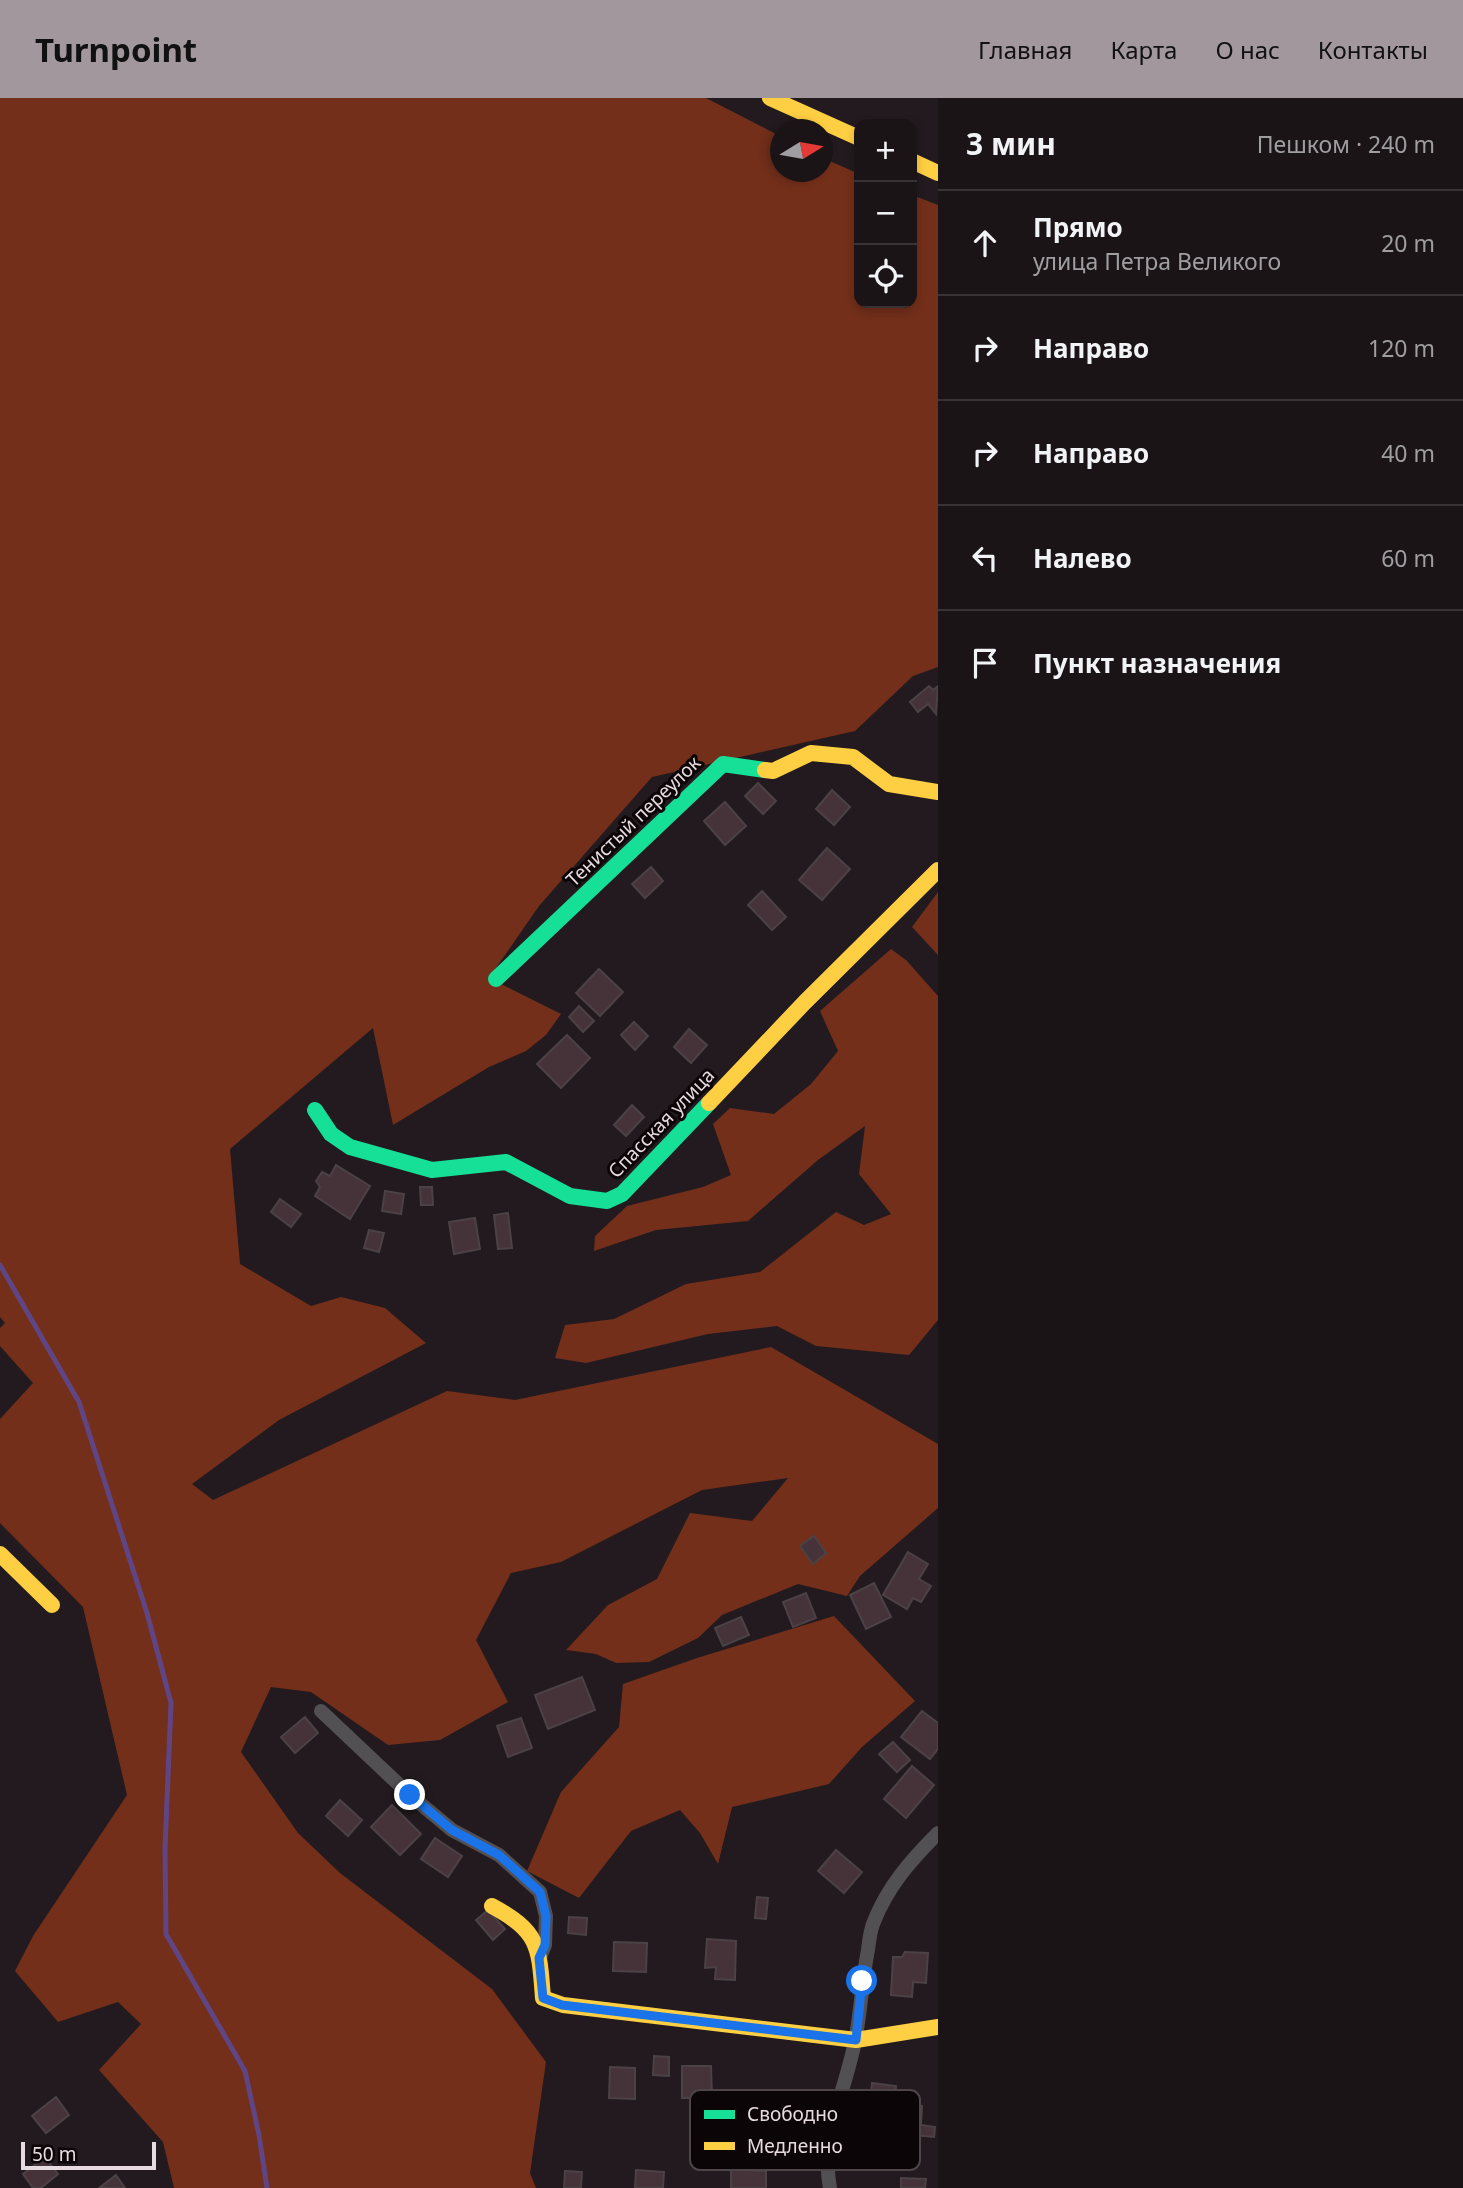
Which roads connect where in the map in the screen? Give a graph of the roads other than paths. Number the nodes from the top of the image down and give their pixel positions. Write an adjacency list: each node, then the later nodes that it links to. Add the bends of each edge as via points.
1 (770, 98): 2 (street)
2 (854, 136)
3 (917, 163): 4 (street)
4 (938, 173)
5 (938, 792): 7 (street, Тенистый переулок, via 889,784 853,757 811,753 773,771 723,764)
6 (938, 870): 8 (street, Спасская улица, via 614,1199 570,1196 506,1162 432,1170 350,1147 331,1134)
7 (496, 979)
8 (315, 1110)
9 (0, 1554): 10 (street)
10 (52, 1605)
11 (321, 1711): 14 (street, via 452,1830 499,1855 540,1892 546,1916 545,1945)
12 (938, 1832): 16 (street, via 891,1886 872,1926)
13 (492, 1906): 14 (street, via 510,1914 533,1936)
14 (539, 1958): 16 (street, via 543,1998 562,2005)
15 (938, 2027): 16 (street)
16 (856, 2040): 17 (street)
17 (842, 2090)
18 (829, 2170): 19 (street)
19 (830, 2188)

